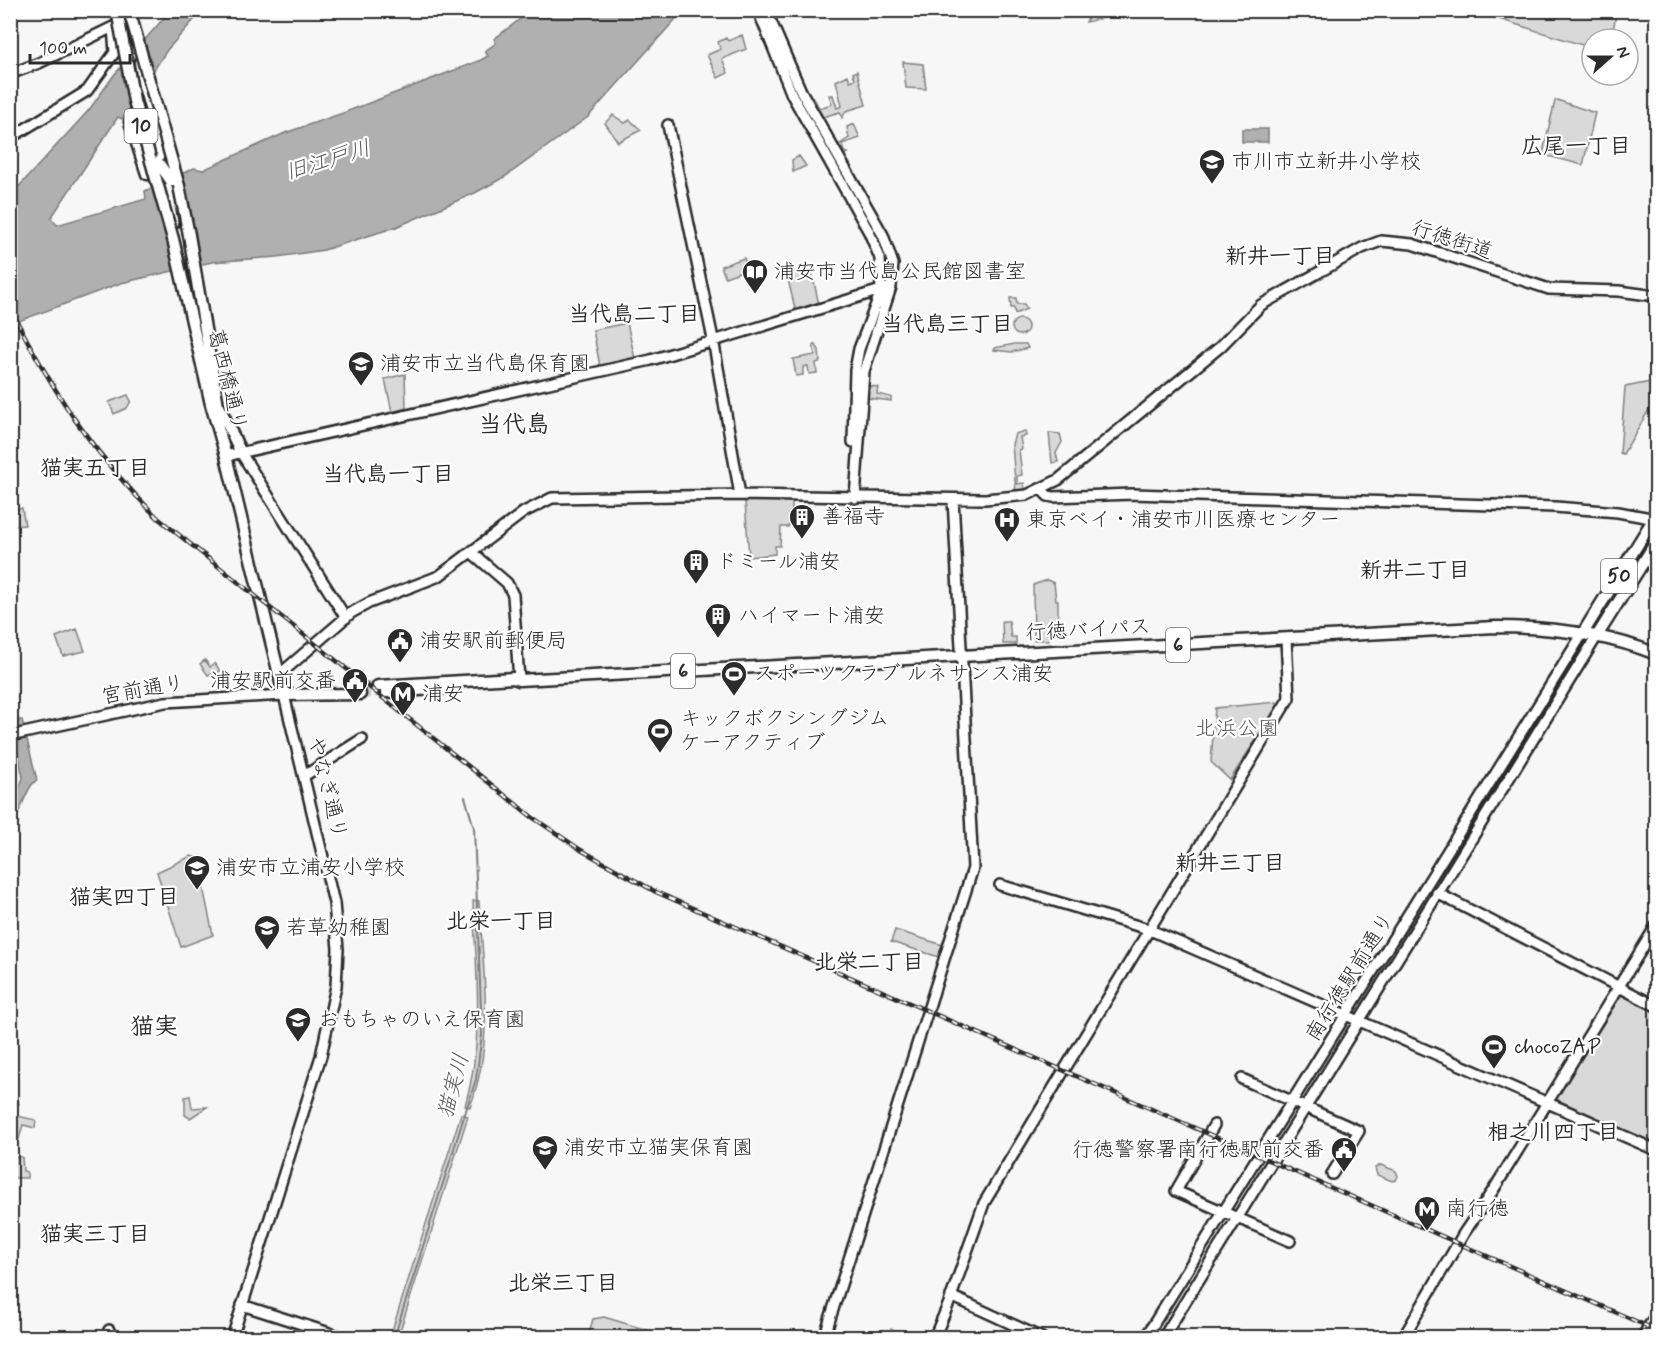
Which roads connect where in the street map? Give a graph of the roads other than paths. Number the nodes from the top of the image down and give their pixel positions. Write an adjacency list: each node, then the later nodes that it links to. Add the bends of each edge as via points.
1 (117, 10): 7 (main road, 葛西橋通り / 10, bridge)
2 (131, 10): 5 (street); 6 (main road, 葛西橋通り / 10, bridge)
3 (758, 10): 16 (street, via 780,71 802,115 877,248 882,269)
4 (766, 10): 15 (street, via 810,111 883,235 893,264)
5 (112, 28): 8 (street); 11 (street, via 115,52 87,91)
6 (136, 37): 10 (main road, bridge, via 143,83); 13 (main road, 葛西橋通り / 10, bridge)
7 (122, 40): 10 (main road, bridge); 14 (main road, 葛西橋通り / 10, bridge, via 140,124)
8 (10, 74)
9 (668, 125): 18 (street)
10 (158, 135): 12 (main road)
11 (10, 138)
12 (161, 160): 12 (main road, via 144,116 135,115 130,122 147,174 168,171); 13 (main road, bridge); 14 (main road, bridge)
13 (187, 222): 19 (main road, 葛西橋通り / 10, bridge)
14 (180, 265): 19 (main road, 葛西橋通り / 10)
15 (891, 287): 16 (street); 20 (street, via 864,371)
16 (881, 291): 18 (street); 20 (street, via 855,370)
17 (1656, 296): 23 (street, 行徳街道, via 1537,286 1412,244 1381,241 1261,305 1220,347 1091,455)
18 (713, 339): 21 (street, via 651,360); 24 (street)
19 (214, 404): 21 (main road); 22 (main road, 葛西橋通り / 10)
20 (856, 452): 25 (street)
21 (241, 453): 22 (street); 30 (street)
22 (226, 456): 36 (main road, やなぎ通り / 10)
23 (1041, 489): 26 (street, via 1010,498); 27 (street, via 1053,497 1132,494 1555,507)
24 (740, 495): 25 (street); 29 (street, via 552,498 524,512)
25 (855, 498): 26 (street)
26 (953, 499): 35 (street)
27 (1656, 518): 31 (main road, 50)
28 (1656, 542): 32 (main road, 50)
29 (471, 552): 30 (street, via 432,580 369,603); 37 (street, via 507,583 513,595)
30 (346, 618): 36 (street)
31 (1583, 633): 32 (main road, 行徳バイパス / 6); 33 (main road, 行徳バイパス / 6, via 1495,627); 50 (street, 南行徳駅前通り)
32 (1597, 636): 34 (main road, 行徳バイパス / 6); 45 (street, 南行徳駅前通り)
33 (1286, 639): 35 (main road, 行徳バイパス / 6); 47 (street, via 1289,698)
34 (1656, 654)
35 (963, 656): 37 (main road, 行徳バイパス / 6); 67 (street, via 973,868)
36 (279, 675): 40 (main road, やなぎ通り / 10)
37 (519, 680): 38 (main road, 行徳バイパス / 6)
38 (382, 689)
39 (356, 690): 40 (main road)
40 (284, 695): 41 (street, 宮前通り, via 165,702); 43 (street, やなぎ通り)
41 (10, 736)
42 (362, 740): 43 (street)
43 (304, 776): 63 (street, やなぎ通り, via 334,903 336,986 321,1056)
44 (1000, 885): 47 (street)
45 (1437, 893): 48 (street); 51 (street, 南行徳駅前通り)
46 (1656, 926): 48 (street)
47 (1148, 929): 50 (street); 62 (street, via 984,1203)
48 (1619, 987): 49 (street); 54 (street)
49 (1656, 1006)
50 (1347, 1015): 51 (street); 53 (street, 南行徳駅前通り)
51 (1358, 1020): 54 (street); 55 (street, 南行徳駅前通り)
52 (1242, 1079): 53 (street)
53 (1294, 1102): 55 (street); 59 (street, 南行徳駅前通り)
54 (1548, 1102): 57 (street); 72 (street)
55 (1305, 1106): 58 (street, via 1359,1131); 60 (street, 南行徳駅前通り)
56 (1214, 1125): 59 (street, via 1176,1191)
57 (1656, 1150)
58 (1332, 1174)
59 (1225, 1213): 60 (street); 70 (street, 南行徳駅前通り)
60 (1236, 1217): 61 (street); 71 (street, 南行徳駅前通り)
61 (1290, 1241)
62 (951, 1296): 68 (street); 69 (street)
63 (242, 1305): 65 (street, やなぎ通り); 66 (street)
64 (1656, 1314): 73 (street)
65 (232, 1338)
66 (345, 1338)
67 (824, 1338)
68 (934, 1338)
69 (1042, 1338)
70 (1145, 1338)
71 (1163, 1338)
72 (1403, 1338)
73 (1642, 1338)

